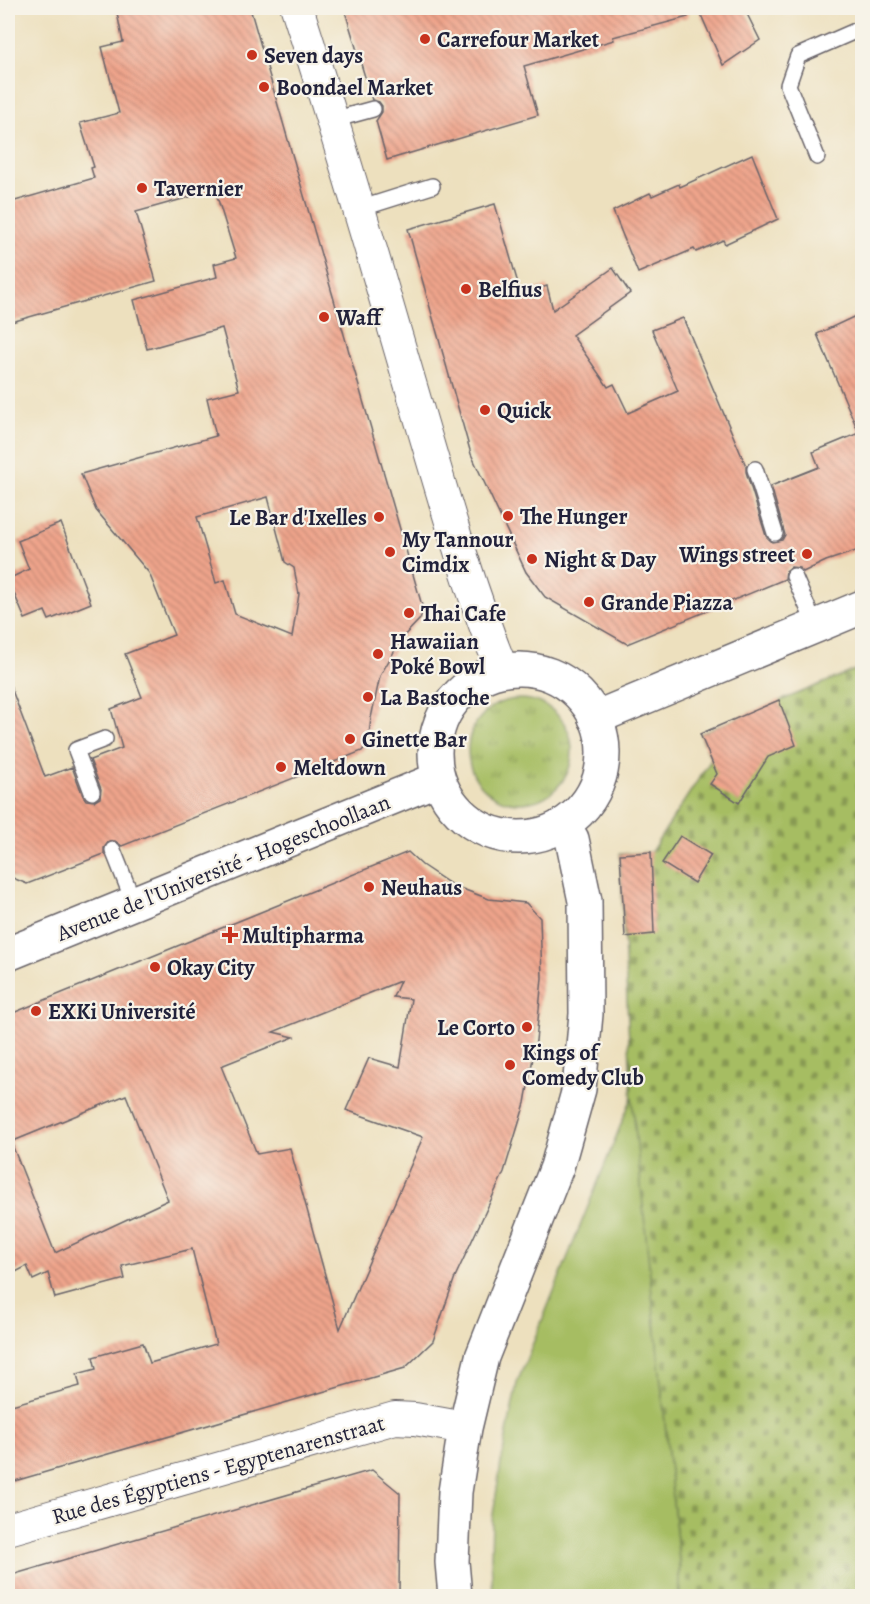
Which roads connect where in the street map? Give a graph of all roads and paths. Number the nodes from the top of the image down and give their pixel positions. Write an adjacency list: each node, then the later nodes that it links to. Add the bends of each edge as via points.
1 (297, 8): 4 (street)
2 (862, 28): 5 (lane, via 798,56 789,85)
3 (373, 109): 4 (lane)
4 (333, 120): 7 (street)
5 (817, 158)
6 (432, 186): 7 (lane)
7 (359, 209): 13 (street, via 438,478)
8 (755, 469): 9 (lane)
9 (775, 533)
10 (794, 576): 12 (lane)
11 (862, 608): 12 (street)
12 (816, 627): 14 (street)
13 (502, 670): 14 (street, via 536,671 567,684 584,699); 16 (street, via 474,682 452,702 441,720 436,739)
14 (596, 718): 18 (street, via 603,747 598,780 578,813)
15 (105, 739): 17 (lane, via 76,750)
16 (438, 779): 18 (street, via 462,815 499,835 521,837); 20 (street, Avenue de l'Université - Hogeschoollaan)
17 (92, 792)
18 (562, 825): 22 (street, via 572,839 585,901 586,1014 579,1089 557,1167 482,1357)
19 (113, 850): 20 (lane)
20 (134, 903): 21 (street, Avenue de l'Université - Hogeschoollaan)
21 (8, 954)
22 (465, 1428): 23 (street, Rue des Égyptiens - Egyptenarenstraat, via 395,1418); 24 (street, via 455,1492)
23 (8, 1529)
24 (455, 1596)

